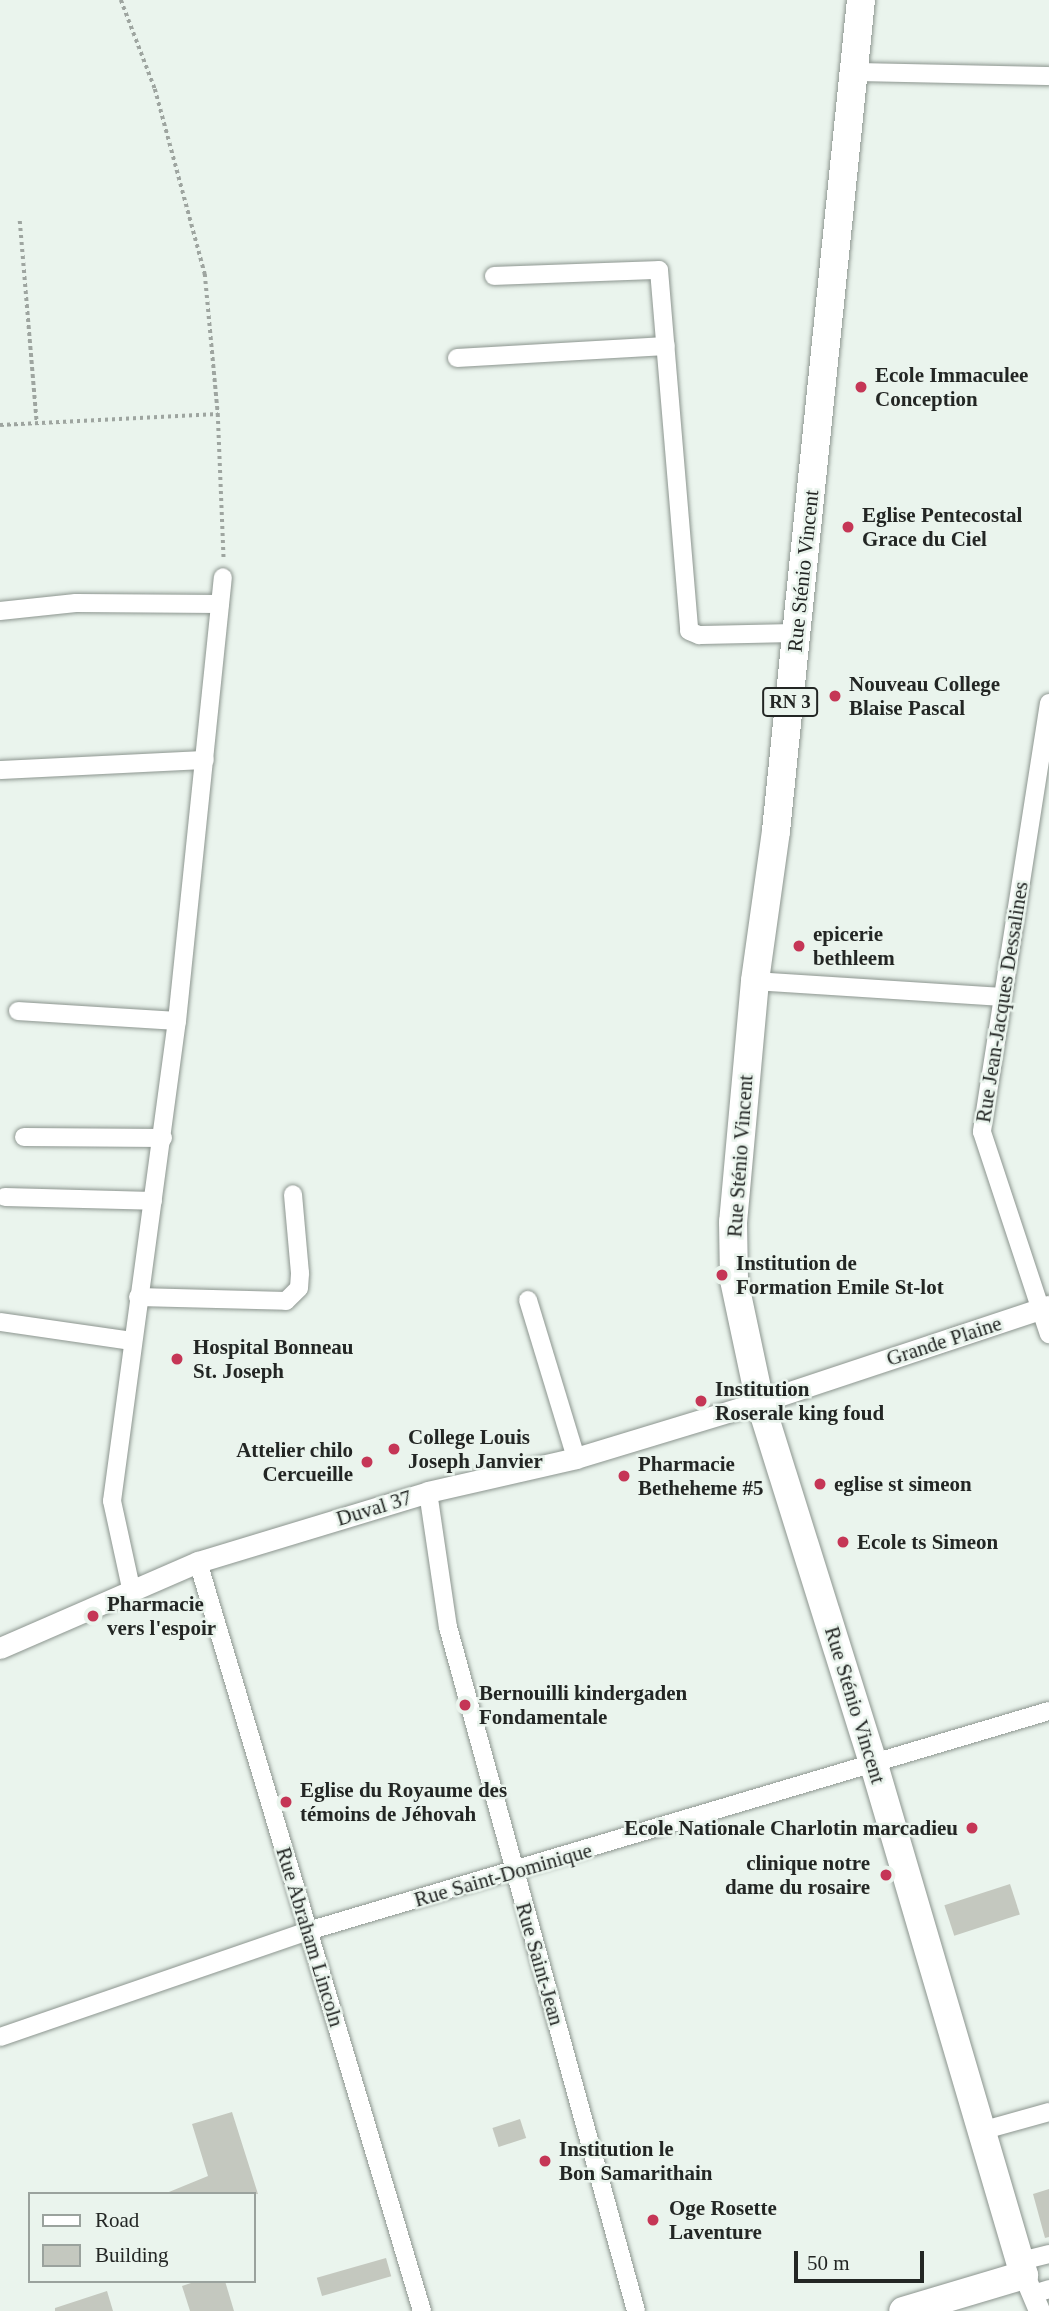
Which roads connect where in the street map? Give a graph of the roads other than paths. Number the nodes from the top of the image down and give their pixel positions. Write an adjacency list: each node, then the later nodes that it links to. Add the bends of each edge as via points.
1 (861, 0): 2 (main road, Rue Sténio Vincent / RN 3)
2 (855, 72): 3 (street); 10 (main road, Rue Sténio Vincent / RN 3)
3 (1049, 76)
4 (494, 276): 5 (street, via 655,268 662,278)
5 (666, 346): 6 (street); 10 (street, via 689,631 699,635)
6 (457, 358)
7 (223, 577): 8 (street)
8 (220, 604): 9 (street, via 76,603); 12 (street)
9 (0, 611)
10 (797, 633): 14 (main road, Rue Sténio Vincent / RN 3)
11 (1049, 703): 15 (street, Rue Jean-Jacques Dessalines)
12 (205, 760): 13 (street); 17 (street)
13 (0, 771)
14 (755, 981): 15 (street); 29 (main road, Rue Sténio Vincent / RN 3, via 733,1222 734,1280)
15 (1002, 997): 25 (street, Rue Jean-Jacques Dessalines, via 982,1132)
16 (18, 1011): 17 (street)
17 (177, 1021): 19 (street)
18 (24, 1137): 19 (street)
19 (163, 1138): 22 (street)
20 (293, 1194): 23 (street, via 300,1273 299,1287 286,1301)
21 (5, 1197): 22 (street)
22 (153, 1201): 23 (street)
23 (138, 1297): 28 (street)
24 (528, 1300): 30 (street)
25 (1045, 1307): 27 (street, Rue Jean-Jacques Dessalines); 29 (street, Grande Plaine)
26 (0, 1322): 28 (street)
27 (1049, 1334)
28 (132, 1341): 33 (street, via 112,1501)
29 (760, 1402): 30 (street, Duval 37); 36 (main road, Rue Sténio Vincent / RN 3)
30 (576, 1458): 31 (street, Duval 37)
31 (428, 1492): 32 (street, Duval 37); 37 (street, Rue Saint-Jean, via 448,1627)
32 (198, 1562): 33 (street, Duval 37); 38 (street, Rue Abraham Lincoln)
33 (131, 1588): 34 (street, Duval 37)
34 (0, 1648)
35 (1049, 1711): 36 (street, Rue Saint-Dominique)
36 (874, 1765): 37 (street, Rue Saint-Dominique); 41 (main road, Rue Sténio Vincent / RN 3)
37 (514, 1873): 38 (street, Rue Saint-Dominique); 45 (street, Rue Saint-Jean)
38 (308, 1931): 39 (street, Rue Saint-Dominique); 44 (street, Rue Abraham Lincoln)
39 (0, 2038)
40 (1049, 2112): 41 (street)
41 (981, 2131): 43 (main road, Rue Sténio Vincent / RN 3)
42 (1049, 2254): 43 (street)
43 (1033, 2286): 46 (main road)
44 (422, 2311)
45 (636, 2311)
46 (903, 2311)

